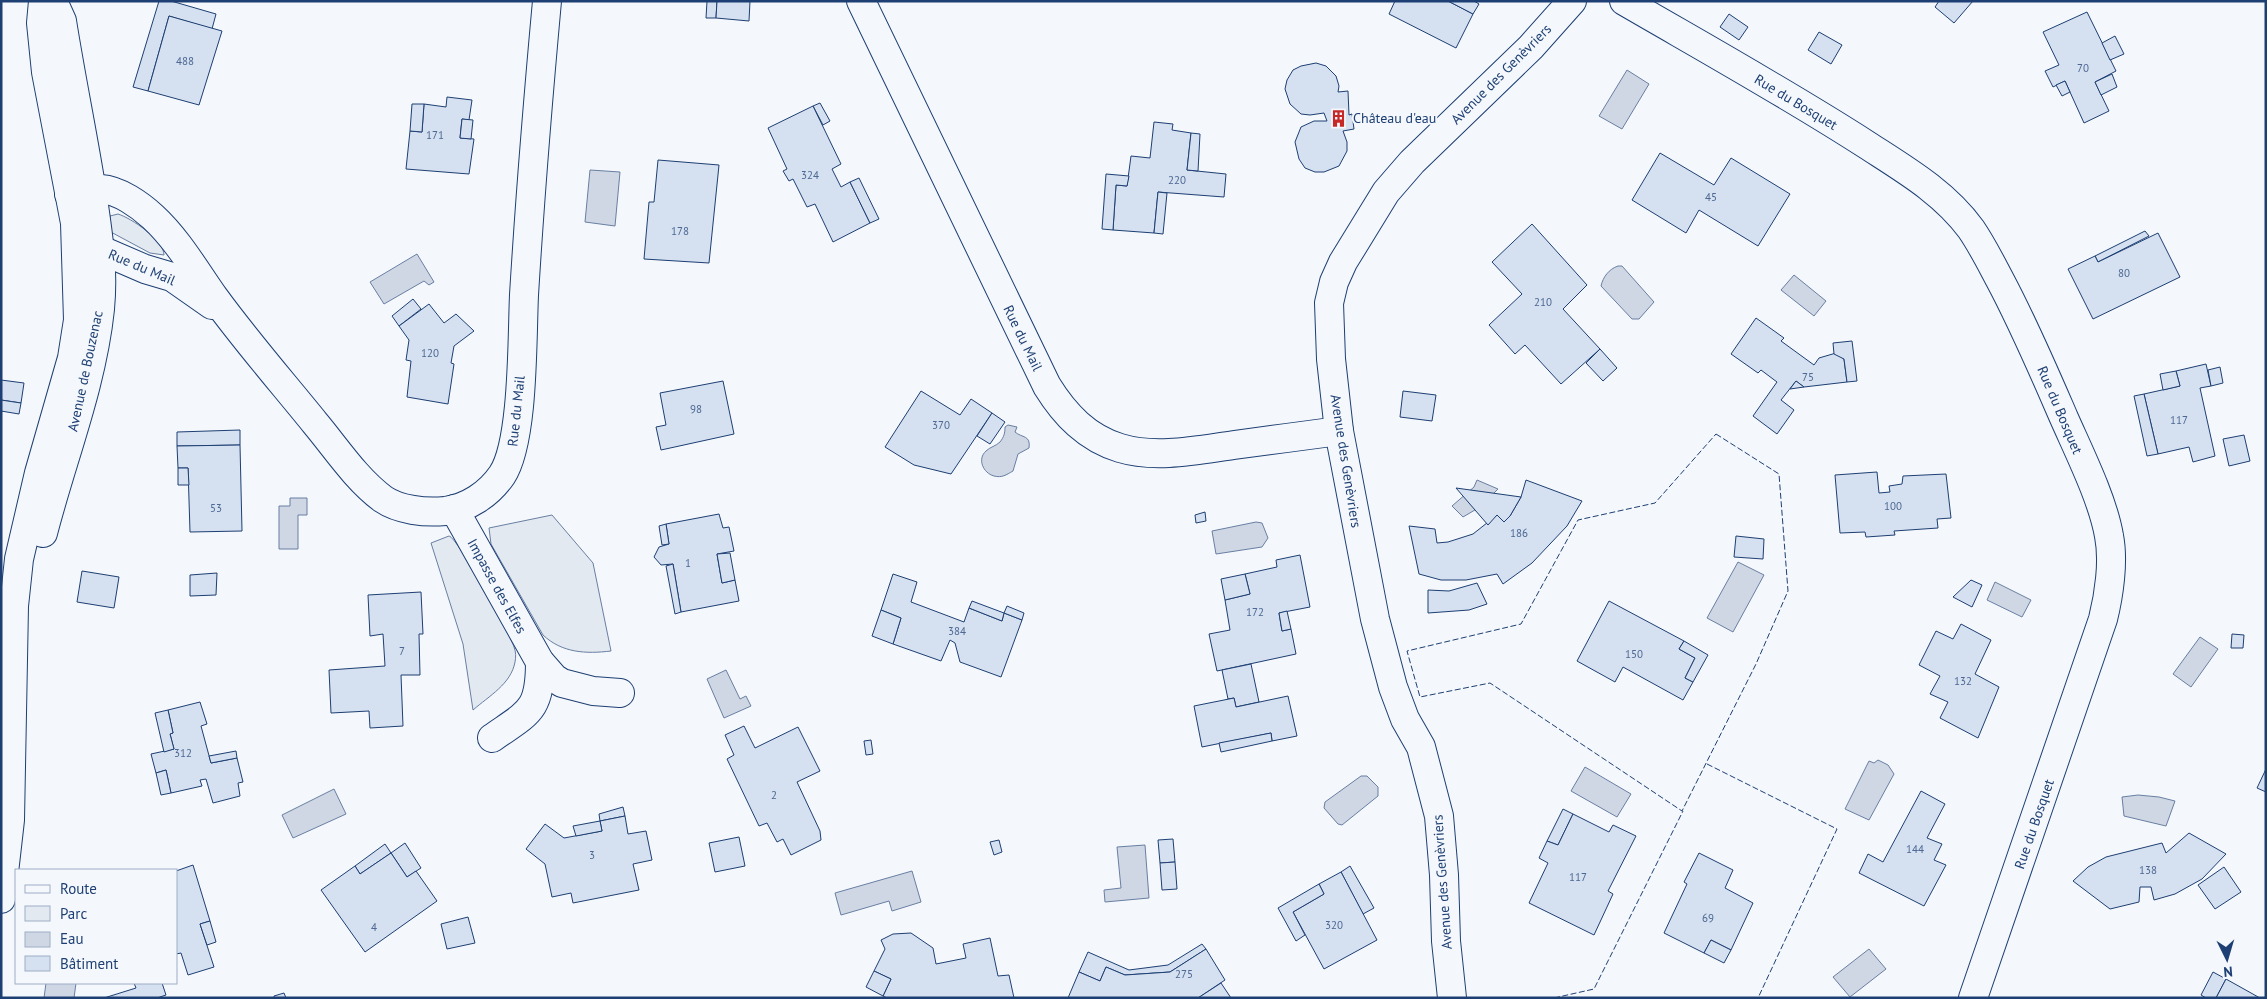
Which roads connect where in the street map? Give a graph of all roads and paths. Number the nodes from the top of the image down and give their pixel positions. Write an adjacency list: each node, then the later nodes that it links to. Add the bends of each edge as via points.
1 (43, 1): 7 (street, Avenue de Bouzenac, via 41,23 46,72)
2 (53, 1): 7 (street, Avenue de Bouzenac, via 62,21)
3 (548, 1): 11 (street, Rue du Mail, via 531,181 518,412 510,456 503,474 491,488 474,502)
4 (861, 1): 10 (street, Rue du Mail, via 1047,386 1067,415 1099,439 1141,452 1190,451)
5 (1572, 1): 10 (street, Avenue des Genèvriers, via 1531,47 1412,162 1386,192 1343,262 1329,303)
6 (1624, 1): 18 (street, Rue du Bosquet, via 1824,117 1914,176 1954,209 1984,250 2018,313 2106,521 2110,538 2110,570 2103,620)
7 (80, 192): 8 (street, Avenue de Bouzenac); 9 (street, Rue du Mail, via 103,189 124,196 152,216 174,240)
8 (89, 250): 9 (street, Rue du Mail, via 172,277); 12 (street, Avenue de Bouzenac, via 75,339 24,532)
9 (227, 316): 11 (street, Rue du Mail, via 357,474 384,499 406,509)
10 (1339, 431): 17 (street, Avenue des Genèvriers, via 1375,619 1393,687 1405,719 1421,747 1439,816)
11 (454, 510): 13 (street, Impasse des Elfes)
12 (11, 599): 16 (street, Avenue de Bouzenac, via 10,820)
13 (540, 662): 14 (street, Impasse des Elfes, via 562,683 592,691); 15 (street, via 536,700 526,714)
14 (620, 693)
15 (492, 738)
16 (1, 899)
17 (1452, 998)
18 (1973, 998)

